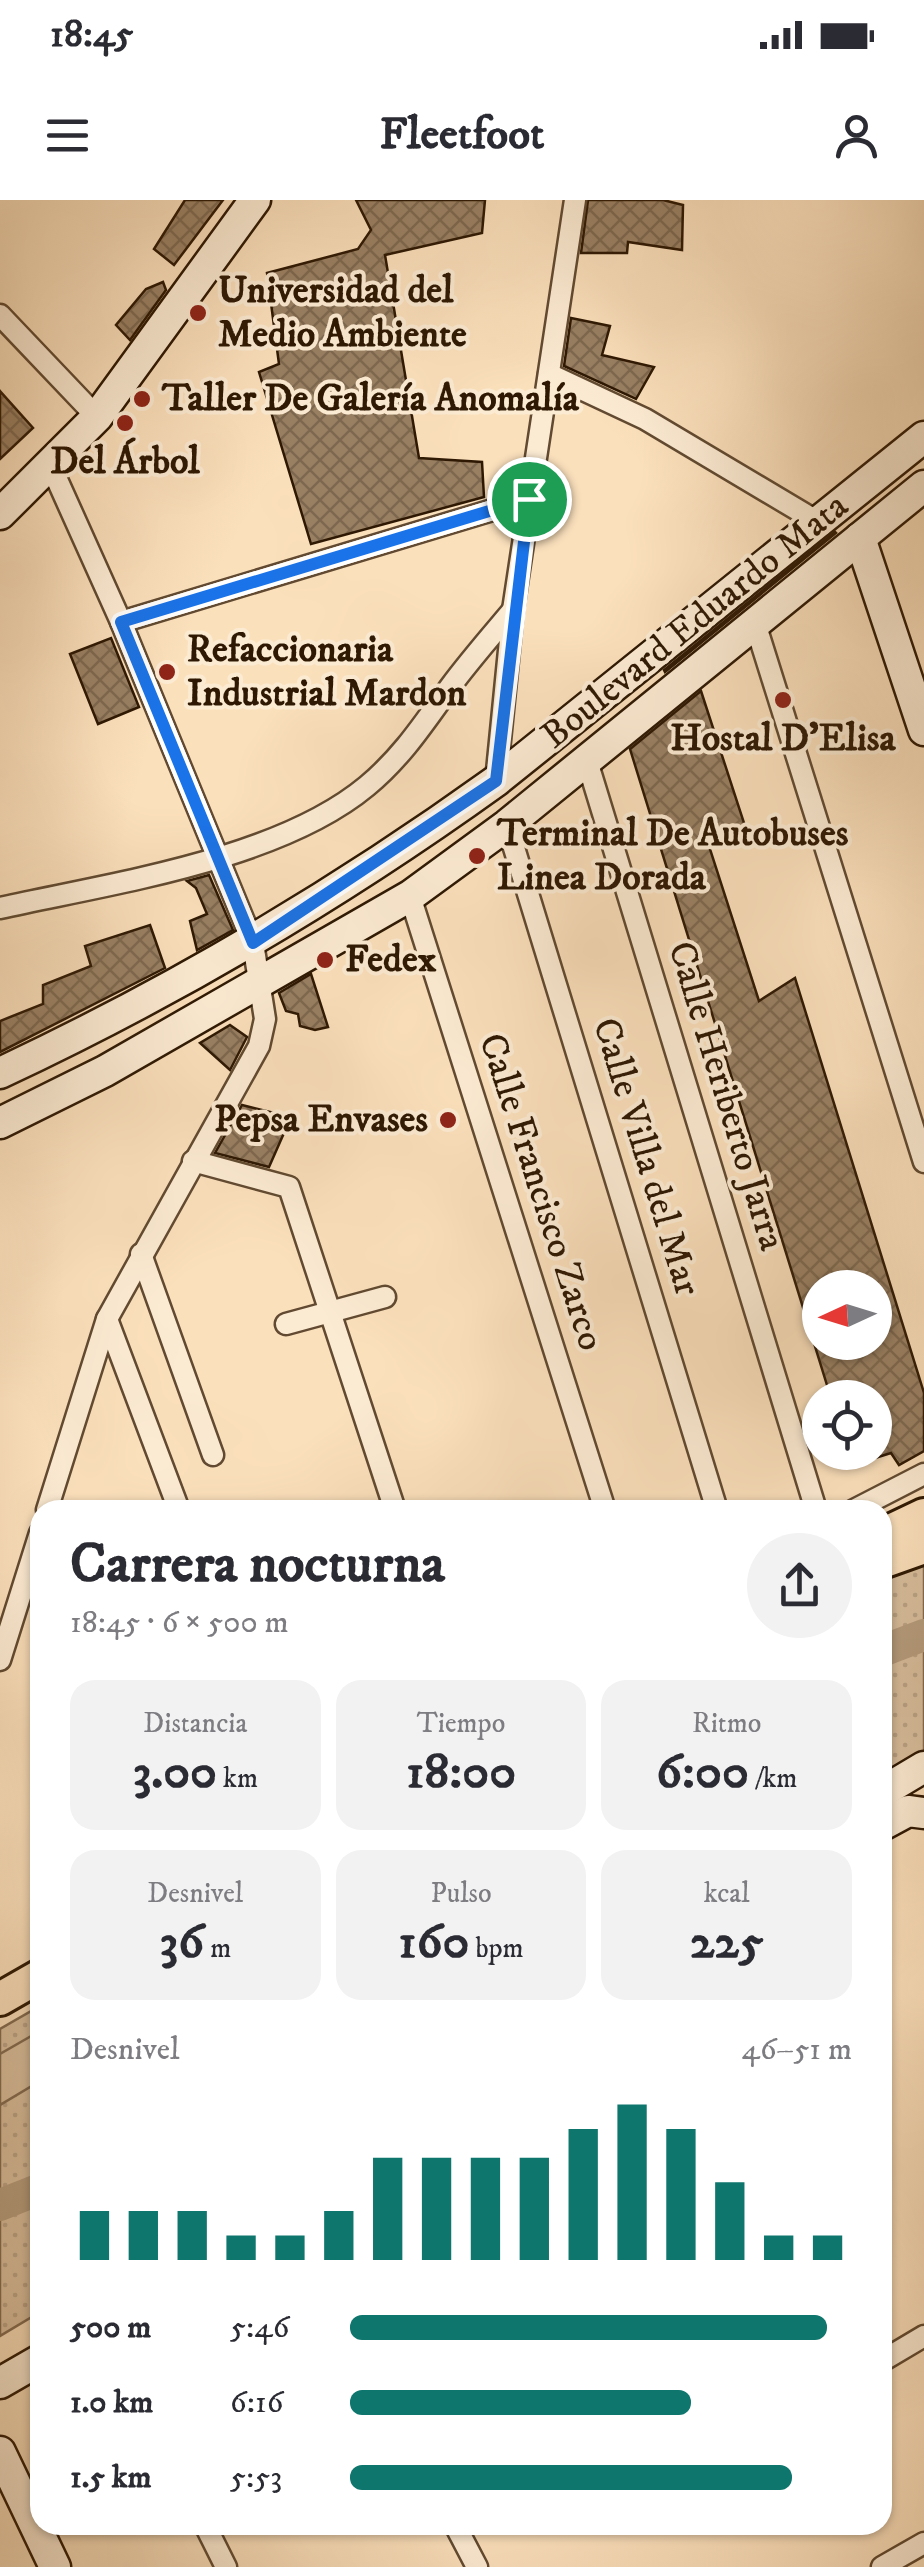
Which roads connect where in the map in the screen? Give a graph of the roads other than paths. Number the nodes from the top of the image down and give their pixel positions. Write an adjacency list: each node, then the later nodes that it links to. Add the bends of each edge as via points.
1 (254, 200): 5 (main road)
2 (575, 200): 4 (street)
3 (0, 315): 5 (street)
4 (549, 374): 9 (street); 11 (street, via 645,420)
5 (97, 417): 7 (main road)
6 (924, 437): 11 (main road, Boulevard Eduardo Mata)
7 (50, 464): 10 (main road); 14 (street)
8 (924, 486): 12 (main road, Boulevard Eduardo Mata)
9 (529, 499): 13 (street); 14 (street)
10 (0, 514)
11 (818, 522): 18 (main road, Boulevard Eduardo Mata)
12 (860, 538): 15 (main road, Boulevard Eduardo Mata); 16 (main road)
13 (513, 610): 18 (street); 20 (street, via 417,737 366,786 327,814)
14 (121, 622): 20 (street)
15 (756, 623): 17 (main road, Boulevard Eduardo Mata); 28 (street)
16 (924, 730)
17 (587, 760): 19 (main road, Boulevard Eduardo Mata); 41 (street, Calle Heriberto Jarra)
18 (496, 781): 23 (main road, Boulevard Eduardo Mata)
19 (507, 825): 21 (main road, Boulevard Eduardo Mata); 40 (street, Calle Villa del Mar)
20 (218, 858): 22 (street); 23 (street)
21 (410, 896): 24 (main road, Boulevard Eduardo Mata); 39 (street, Calle Francisco Zarco)
22 (0, 908)
23 (253, 943): 24 (street); 25 (main road, Boulevard Eduardo Mata)
24 (262, 982): 26 (main road, Boulevard Eduardo Mata); 27 (street, via 259,1046)
25 (0, 1073)
26 (0, 1123)
27 (192, 1161): 29 (street); 31 (street, via 289,1187)
28 (924, 1162)
29 (141, 1254): 32 (street); 34 (street)
30 (385, 1297): 31 (street)
31 (328, 1313): 33 (street); 38 (street)
32 (107, 1318): 36 (street); 37 (street)
33 (286, 1324)
34 (214, 1455)
35 (924, 1474): 42 (street)
36 (50, 1500)
37 (175, 1500)
38 (392, 1500)
39 (602, 1500)
40 (714, 1500)
41 (813, 1500)
42 (873, 1500)
43 (924, 1514): 44 (main road)
44 (892, 1530)
45 (924, 1547): 46 (main road)
46 (892, 1558)
47 (30, 1565): 48 (street)
48 (0, 1660)
49 (924, 1768): 50 (main road)
50 (892, 1786)
51 (924, 1813): 52 (main road)
52 (892, 1819)
53 (30, 1982): 54 (main road)
54 (0, 1999)
55 (924, 2336): 56 (street)
56 (892, 2355)
57 (30, 2366): 58 (main road)
58 (0, 2383)
59 (0, 2452): 60 (main road)
60 (30, 2515)
61 (40, 2535): 65 (main road)
62 (210, 2535): 66 (street)
63 (460, 2535): 67 (street)
64 (924, 2543): 68 (street)
65 (55, 2567)
66 (226, 2567)
67 (477, 2567)
68 (882, 2567)

